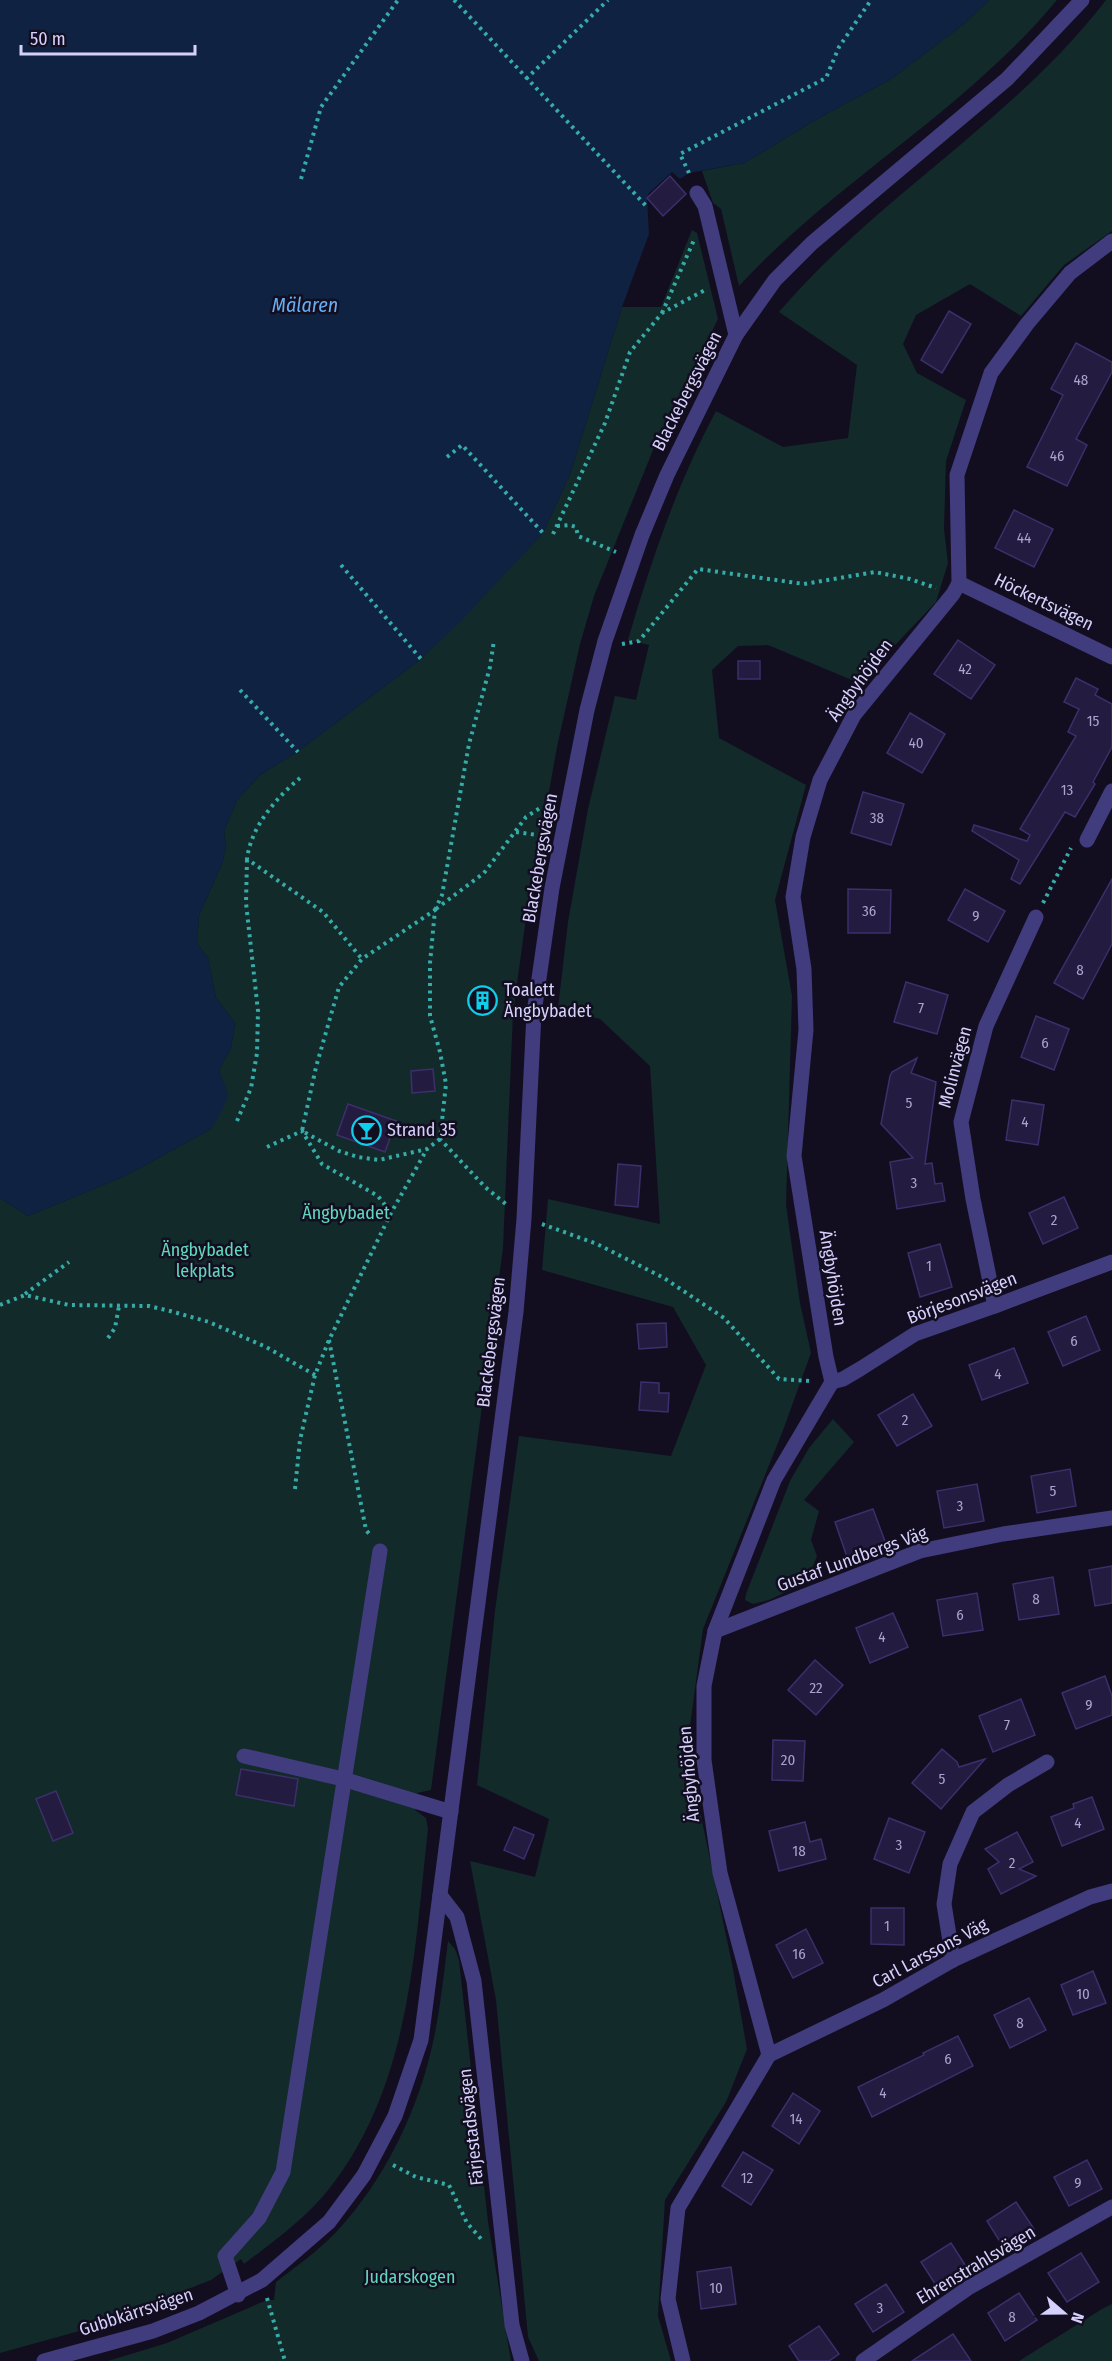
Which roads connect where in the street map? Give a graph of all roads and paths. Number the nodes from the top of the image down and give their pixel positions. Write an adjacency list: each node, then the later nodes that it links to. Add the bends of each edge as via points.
1 (398, 0): 8 (path, via 321,107)
2 (454, 0): 6 (path)
3 (608, 0): 6 (path)
4 (872, 0): 7 (path, via 839,47 826,78 680,154)
5 (1082, 0): 15 (street, Blackebergsvägen, via 1007,79 812,243 775,280)
6 (526, 79): 10 (path)
7 (689, 173)
8 (301, 179)
9 (697, 193): 11 (street)
10 (648, 208)
11 (708, 216): 13 (street); 14 (path)
12 (1112, 241): 23 (street, via 1070,273 991,373 957,475)
13 (724, 283): 14 (path); 15 (street)
14 (662, 313): 17 (path, via 630,352 605,423)
15 (736, 335): 32 (street, Blackebergsvägen, via 666,475 615,610 587,710)
16 (447, 457): 18 (path, via 462,445)
17 (556, 526): 19 (path); 20 (path, via 576,527 578,536)
18 (543, 533)
19 (553, 534)
20 (616, 552)
21 (341, 565): 27 (path)
22 (910, 579): 24 (path, via 876,572 804,585 698,569 639,641 618,644)
23 (958, 583): 26 (street, Höckertsvägen); 57 (street, Ängbyhöjden, via 849,725 820,780 803,837 793,897 804,969 806,1029 794,1156)
24 (621, 633)
25 (494, 640): 37 (path, via 469,744 442,895)
26 (1112, 657)
27 (421, 659)
28 (240, 690): 29 (path)
29 (297, 752)
30 (300, 778): 36 (path, via 256,828)
31 (1112, 791): 35 (street)
32 (566, 817): 33 (path, via 549,814 550,808 540,808 526,817); 46 (street, Blackebergsvägen, via 534,1013)
33 (516, 831): 34 (path); 37 (path, via 484,873)
34 (545, 836)
35 (1087, 840): 38 (path, via 1072,847)
36 (247, 859): 39 (path, via 323,912); 40 (path, via 246,903 258,1011 257,1053 251,1088)
37 (435, 909): 39 (path); 42 (path, via 429,1016 446,1084)
38 (1036, 917): 53 (street, Molinvägen, via 986,1026 961,1122)
39 (362, 959): 41 (path, via 336,994)
40 (237, 1121)
41 (302, 1131): 43 (path); 44 (path, via 358,1157 379,1160); 45 (path, via 322,1164 378,1196)
42 (440, 1139): 44 (path); 46 (path, via 486,1187)
43 (267, 1147)
44 (427, 1149): 45 (path)
45 (391, 1213): 55 (path)
46 (524, 1219): 65 (street, Blackebergsvägen, via 516,1312)
47 (539, 1235): 57 (path, via 540,1223 597,1244 664,1278 724,1318 779,1379)
48 (69, 1262): 50 (path)
49 (1112, 1262): 53 (street, Börjesonsvägen)
50 (25, 1294): 51 (path); 52 (path, via 69,1305)
51 (0, 1305)
52 (119, 1306): 54 (path, via 115,1328); 56 (path, via 149,1306 210,1322)
53 (995, 1306): 57 (street, Börjesonsvägen, via 915,1334 861,1369)
54 (108, 1338)
55 (329, 1340): 56 (path); 60 (path, via 366,1530)
56 (315, 1375): 58 (path, via 300,1440)
57 (832, 1382): 61 (street, Ängbyhöjden, via 774,1480)
58 (295, 1489)
59 (1112, 1518): 61 (street, Gustaf Lundbergs Väg, via 1003,1533 920,1551)
60 (380, 1551): 64 (street)
61 (715, 1630): 69 (street, Ängbyhöjden, via 704,1686 704,1760 720,1872)
62 (244, 1756): 64 (street)
63 (1047, 1762): 68 (street, via 973,1812 950,1864 944,1904)
64 (343, 1779): 65 (street); 77 (street, via 284,2172 259,2218 225,2256)
65 (451, 1812): 67 (street, Blackebergsvägen)
66 (1112, 1891): 68 (street, Carl Larssons Väg, via 1090,1897)
67 (440, 1895): 74 (street, Färjestadsvägen, via 457,1917 474,1981); 75 (street, Gubbkärrsvägen, via 421,2040 395,2116 364,2175 329,2222)
68 (953, 1960): 69 (street, Carl Larssons Väg, via 883,2000)
69 (769, 2055): 83 (street, via 678,2208 668,2299)
70 (398, 2154): 71 (path)
71 (393, 2165): 72 (path); 74 (path, via 416,2177 449,2185 467,2223)
72 (386, 2174)
73 (1112, 2207): 84 (street, Ehrenstrahlsvägen, via 968,2288)
74 (505, 2265): 82 (street, Färjestadsvägen, via 512,2325)
75 (262, 2280): 77 (street, Gubbkärrsvägen); 78 (path)
76 (276, 2292): 78 (path)
77 (238, 2295): 80 (street, Gubbkärrsvägen, via 153,2331)
78 (267, 2300): 79 (path); 81 (path)
79 (257, 2304)
80 (44, 2361)
81 (285, 2361)
82 (522, 2361)
83 (683, 2361)
84 (863, 2361)

